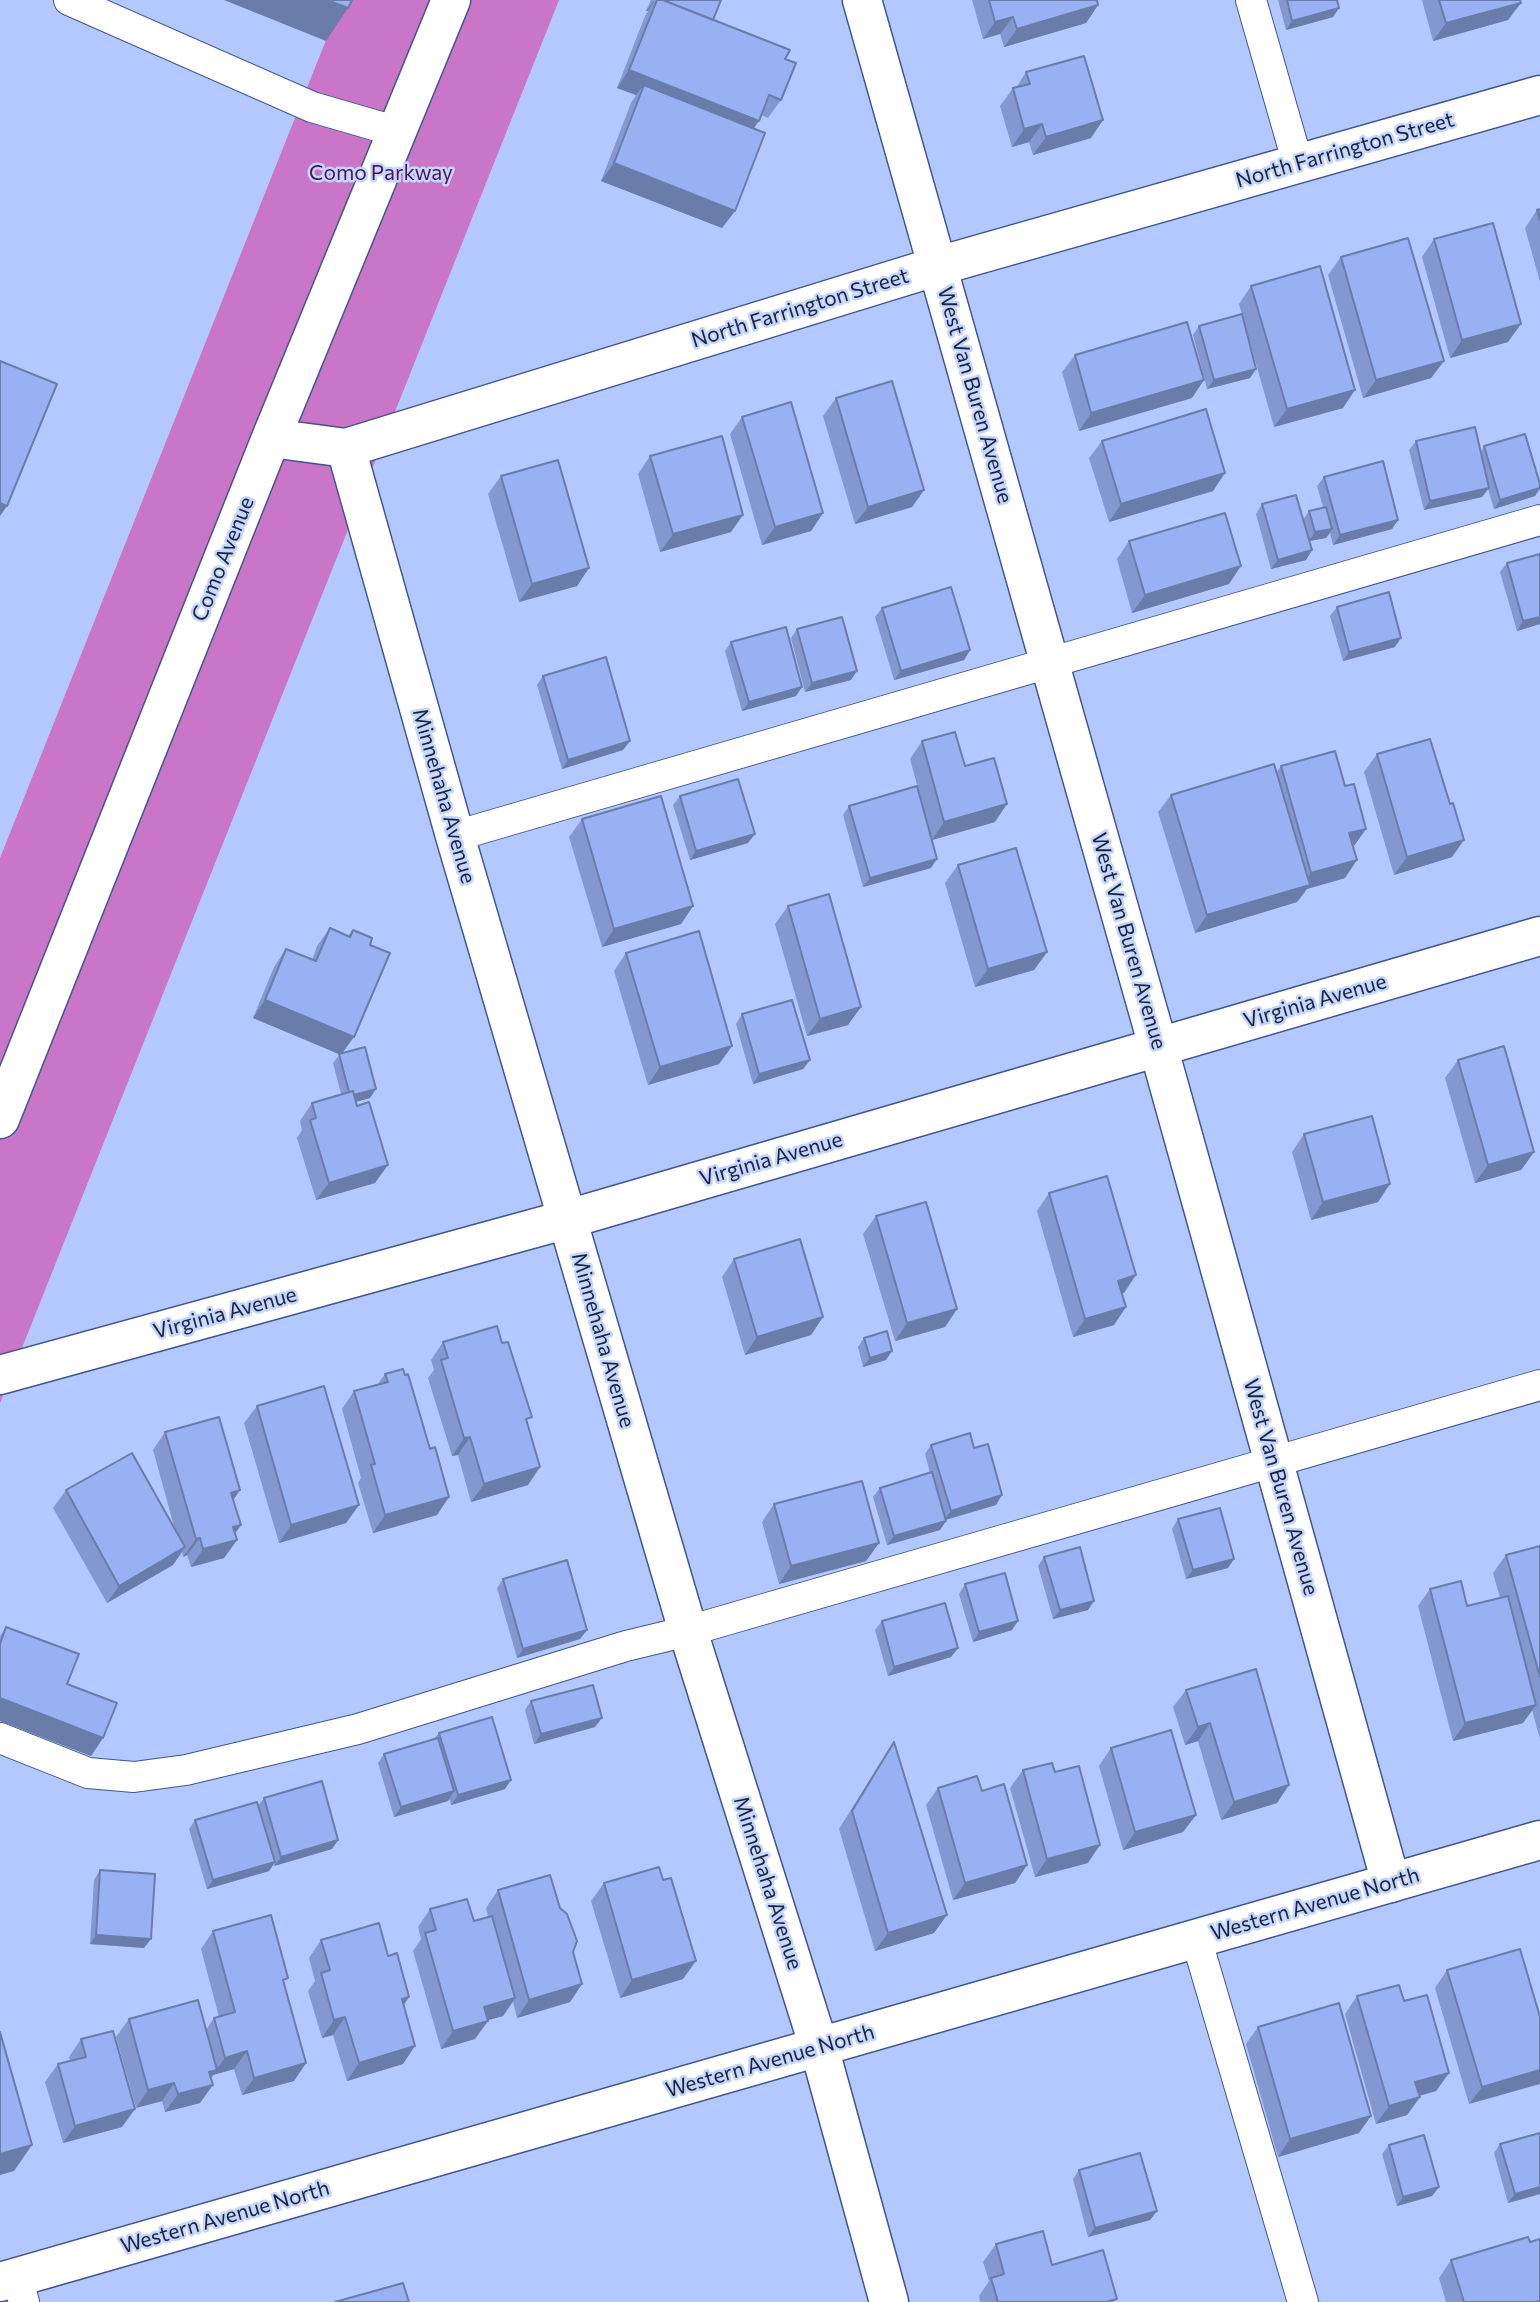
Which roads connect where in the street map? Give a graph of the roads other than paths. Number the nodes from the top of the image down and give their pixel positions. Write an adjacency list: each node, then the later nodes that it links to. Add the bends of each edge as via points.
1 (69, 0): 6 (lane, via 312,107)
2 (451, 0): 6 (street, Como Avenue)
3 (862, 0): 8 (street, West Van Buren Avenue)
4 (1251, 0): 7 (lane)
5 (1540, 95): 7 (street, North Farrington Street)
6 (398, 132): 9 (street, Como Avenue)
7 (1298, 163): 8 (street, North Farrington Street)
8 (938, 266): 10 (street, North Farrington Street); 12 (street, West Van Buren Avenue)
9 (271, 438): 10 (street); 16 (street, Como Avenue)
10 (346, 448): 13 (street, Minnehaha Avenue)
11 (1540, 520): 12 (lane)
12 (1051, 664): 13 (lane); 15 (street, West Van Buren Avenue)
13 (455, 836): 17 (street, Minnehaha Avenue)
14 (1540, 936): 15 (street, Virginia Avenue)
15 (1158, 1046): 17 (street, Virginia Avenue); 20 (street, West Van Buren Avenue)
16 (0, 1119)
17 (568, 1219): 18 (street, Virginia Avenue); 21 (street, Minnehaha Avenue)
18 (0, 1375)
19 (1540, 1385): 20 (lane)
20 (1274, 1461): 21 (lane); 24 (street, West Van Buren Avenue)
21 (688, 1631): 22 (lane, via 358,1729 186,1770 134,1777 88,1773); 26 (street, Minnehaha Avenue)
22 (0, 1738)
23 (1540, 1840): 24 (street, Western Avenue North)
24 (1391, 1883): 25 (street, Western Avenue North)
25 (1196, 1938): 26 (street, Western Avenue North); 29 (lane)
26 (819, 2047): 27 (street, Western Avenue North); 28 (street, Minnehaha Avenue)
27 (14, 2287)
28 (889, 2302)
29 (1303, 2302)

